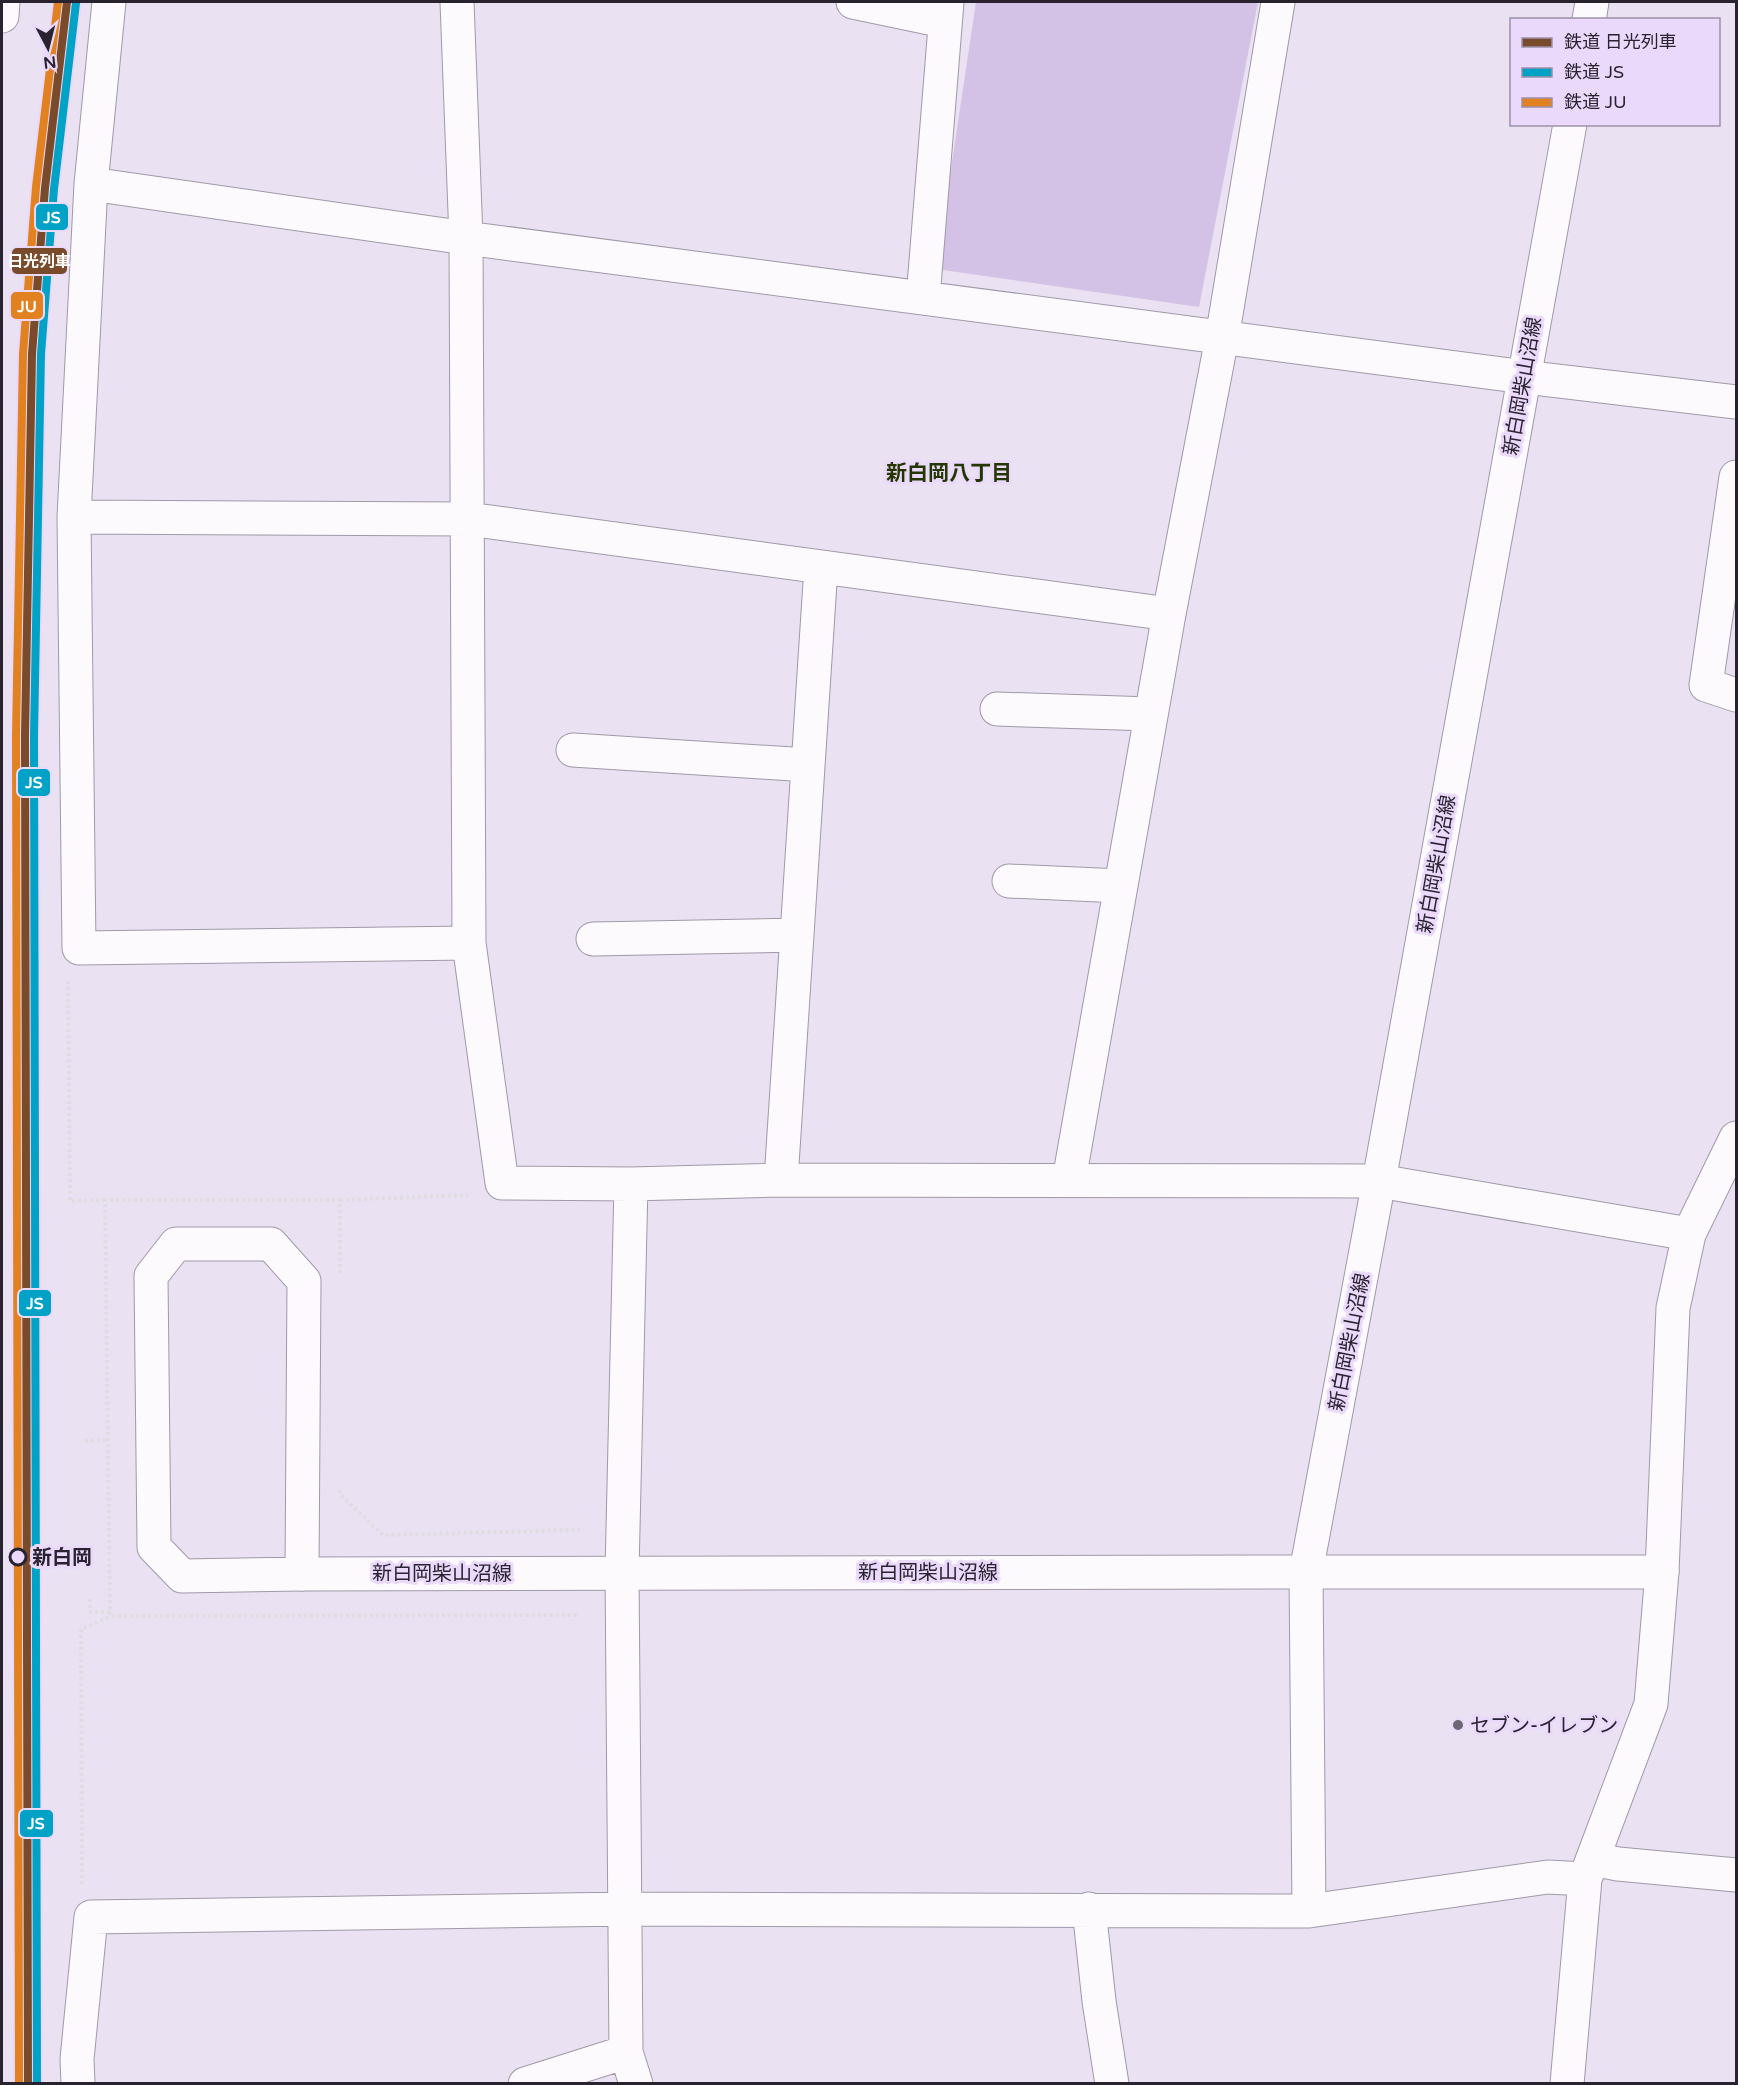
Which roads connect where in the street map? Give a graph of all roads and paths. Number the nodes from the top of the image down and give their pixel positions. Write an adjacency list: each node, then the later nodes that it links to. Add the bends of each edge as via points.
1 (3, 2): 8 (street)
2 (109, 2): 11 (street)
3 (457, 2): 12 (street)
4 (853, 2): 7 (street)
5 (1278, 2): 14 (street)
6 (1592, 2): 9 (street)
7 (946, 11): 13 (street)
8 (2, 16)
9 (1589, 18)
10 (1570, 126): 15 (street, 新白岡柴山沼線)
11 (91, 184): 12 (street); 18 (street)
12 (466, 238): 13 (street); 19 (street)
13 (923, 298): 14 (street)
14 (1222, 338): 15 (street); 21 (street)
15 (1524, 377): 16 (street); 36 (street, 新白岡柴山沼線)
16 (1737, 402)
17 (1737, 477): 22 (street, via 1706,685)
18 (75, 517): 19 (street); 32 (street)
19 (468, 519): 20 (street); 31 (street)
20 (820, 567): 21 (street); 26 (street)
21 (1169, 614): 24 (street)
22 (1737, 695)
23 (997, 709): 24 (street)
24 (1151, 714): 28 (street)
25 (573, 750): 26 (street)
26 (808, 765): 29 (street)
27 (1008, 881): 28 (street)
28 (1121, 886): 35 (street)
29 (797, 935): 30 (street); 34 (street)
30 (592, 939)
31 (469, 943): 32 (street); 37 (street)
32 (79, 948): 39 (path, via 68,965 70,1201)
33 (1737, 1138): 41 (street)
34 (781, 1180): 35 (street); 38 (street)
35 (1069, 1180): 36 (street)
36 (1379, 1181): 41 (street); 45 (street, 新白岡柴山沼線)
37 (502, 1183): 38 (street); 40 (path, via 473,1195)
38 (631, 1184): 44 (street)
39 (105, 1200)
40 (340, 1200)
41 (1689, 1234): 46 (street, via 1673,1308)
42 (108, 1440): 43 (path)
43 (85, 1441)
44 (622, 1572): 45 (street, 新白岡柴山沼線); 47 (street, 新白岡柴山沼線); 51 (street)
45 (1306, 1572): 46 (street); 53 (street)
46 (1662, 1572): 49 (street, via 1651,1704)
47 (302, 1574): 47 (street, 新白岡柴山沼線, via 182,1576 154,1547 151,1276 176,1244 271,1244 304,1281)
48 (90, 1599): 54 (path, via 90,1612 110,1614 81,1629 82,1881)
49 (1589, 1869): 50 (street, via 1618,1864); 53 (street); 60 (street)
50 (1737, 1875)
51 (626, 1909): 52 (street); 54 (street); 55 (street)
52 (1089, 1909): 53 (street); 59 (street)
53 (1309, 1911)
54 (92, 1917): 56 (street, via 77,2059)
55 (626, 2052): 57 (street); 58 (street)
56 (78, 2084)
57 (525, 2084)
58 (636, 2084)
59 (1112, 2084)
60 (1567, 2084)

